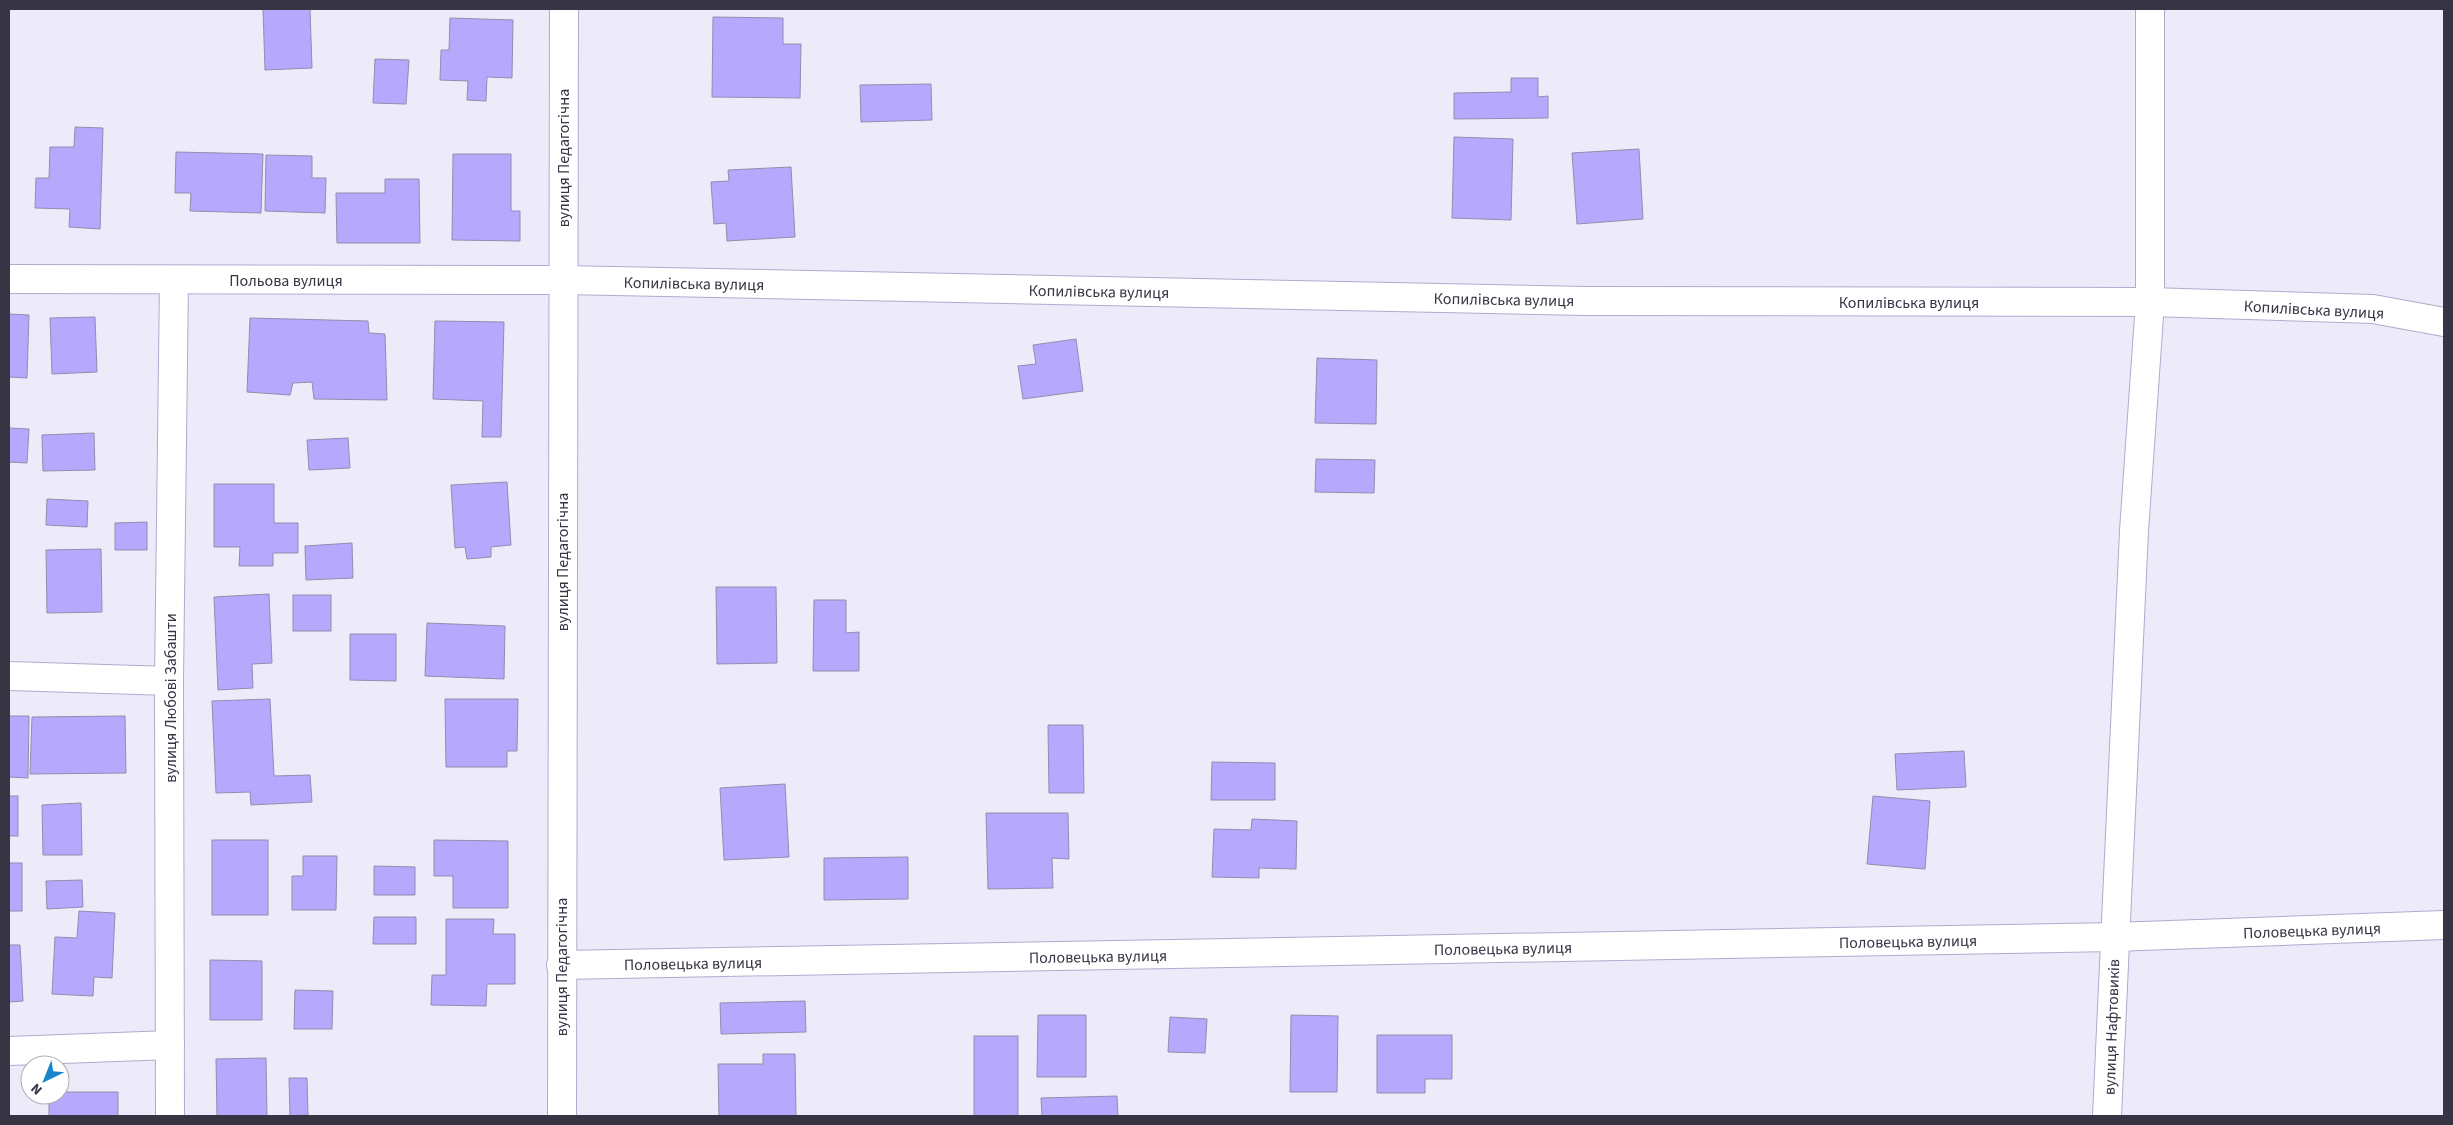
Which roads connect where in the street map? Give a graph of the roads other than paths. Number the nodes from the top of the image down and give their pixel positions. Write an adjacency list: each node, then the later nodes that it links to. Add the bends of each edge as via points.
1 (564, 9): 5 (street, вулиця Педагогічна)
2 (2150, 9): 6 (street, вулиця Нафтовиків)
3 (9, 279): 4 (street, Польова вулиця)
4 (174, 280): 5 (street, Польова вулиця); 9 (street, вулиця Любові Забашти)
5 (562, 280): 6 (street, Копилівська вулиця, via 1578,301); 12 (street, вулиця Педагогічна)
6 (2150, 302): 7 (street, Копилівська вулиця, via 2373,309); 11 (street, вулиця Нафтовиків, via 2134,531)
7 (2444, 322)
8 (9, 676): 9 (street)
9 (169, 681): 13 (street, вулиця Любові Забашти)
10 (2444, 925): 11 (street, Половецька вулиця)
11 (2114, 937): 12 (street, Половецька вулиця); 17 (street, вулиця Нафтовиків)
12 (561, 965): 16 (street, вулиця Педагогічна)
13 (170, 1045): 14 (street); 15 (street, вулиця Любові Забашти)
14 (9, 1050)
15 (170, 1116)
16 (562, 1116)
17 (2107, 1116)

